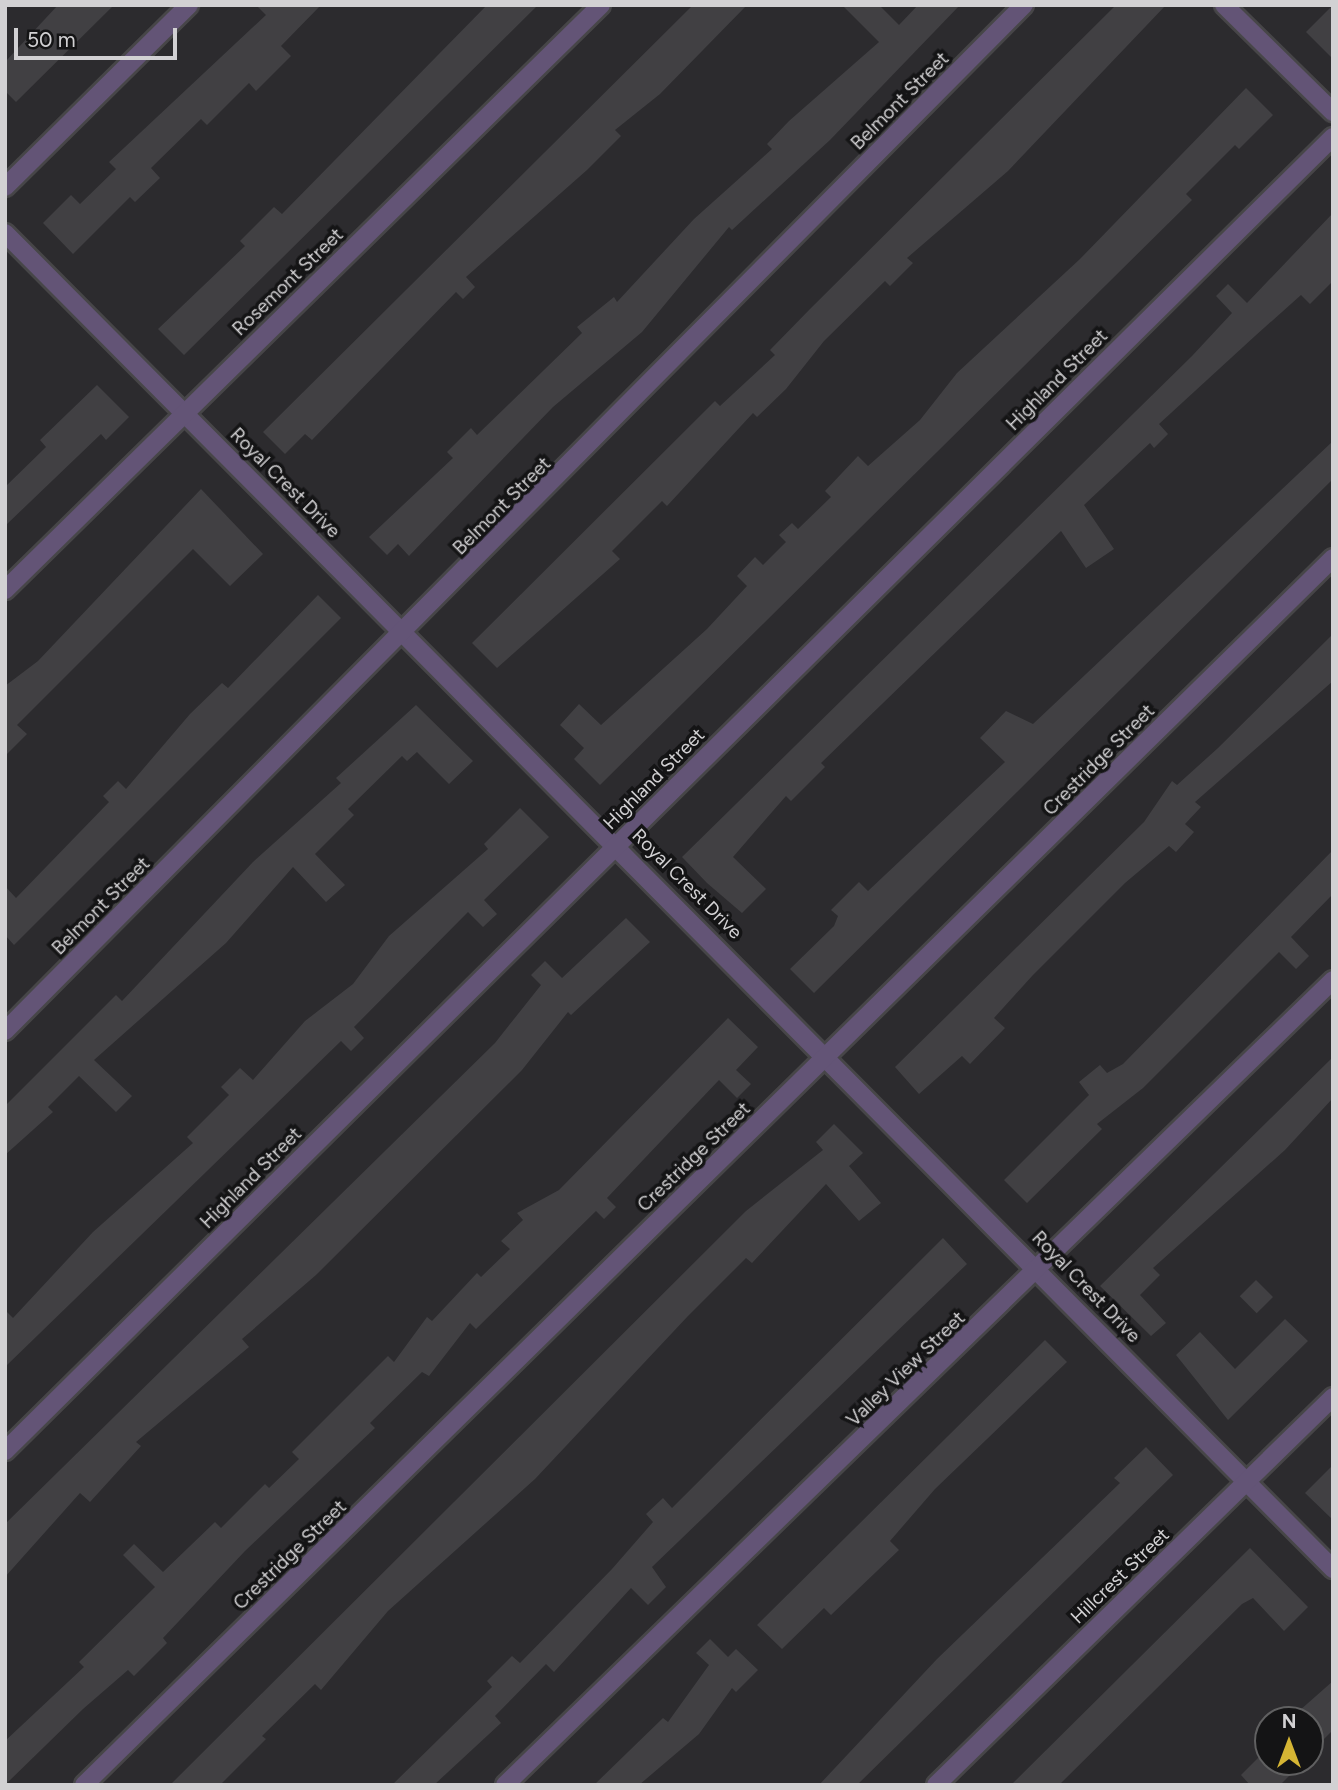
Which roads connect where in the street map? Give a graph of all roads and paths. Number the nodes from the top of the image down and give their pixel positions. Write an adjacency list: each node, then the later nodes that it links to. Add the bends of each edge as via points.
1 (189, 5): 7 (street)
2 (601, 5): 9 (street, Rosemont Street)
3 (1024, 5): 12 (street, Belmont Street)
4 (1224, 5): 5 (street)
5 (1333, 112)
6 (1333, 137): 13 (street, Highland Street)
7 (5, 187)
8 (5, 233): 9 (street, Royal Crest Drive)
9 (185, 412): 11 (street, Rosemont Street); 12 (street, Royal Crest Drive)
10 (1333, 558): 16 (street, Crestridge Street)
11 (5, 590)
12 (406, 633): 13 (street, Royal Crest Drive); 15 (street, Belmont Street)
13 (618, 844): 16 (street, Royal Crest Drive); 19 (street, Highland Street)
14 (1333, 980): 17 (street, Valley View Street)
15 (5, 1031)
16 (827, 1056): 17 (street, Royal Crest Drive); 22 (street, Crestridge Street)
17 (1039, 1269): 20 (street, Royal Crest Drive); 23 (street, Valley View Street)
18 (1333, 1397): 20 (street, Hillcrest Street)
19 (5, 1451)
20 (1247, 1482): 21 (street, Royal Crest Drive); 24 (street, Hillcrest Street)
21 (1333, 1569)
22 (84, 1785)
23 (505, 1785)
24 (936, 1785)

